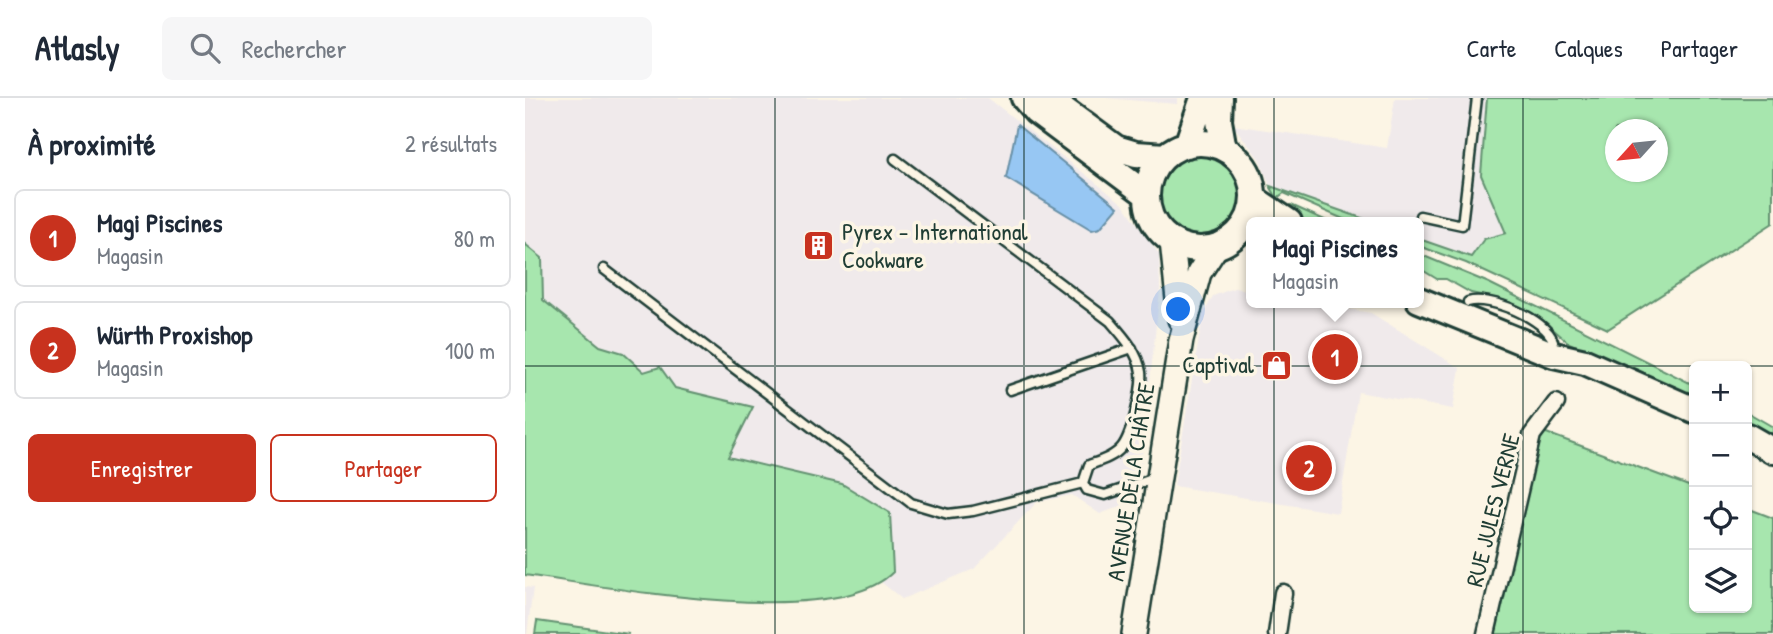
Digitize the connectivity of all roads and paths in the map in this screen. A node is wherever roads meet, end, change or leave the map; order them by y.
1 (1024, 98) edge
2 (1048, 98) edge
3 (1203, 98) edge
4 (1220, 98) edge
5 (1477, 98) edge
6 (1224, 149) junction
7 (1176, 151) junction
8 (895, 159) dead end
9 (1147, 195) junction
10 (1253, 198) junction
11 (1420, 216) dead end
12 (1248, 217) edge
13 (1282, 217) edge
14 (1246, 220) edge
15 (1234, 239) edge
16 (1173, 241) junction
17 (604, 269) dead end
18 (1424, 284) edge
19 (1424, 302) edge
20 (1181, 340) junction
21 (1132, 348) junction
22 (1585, 362) junction
23 (1010, 390) dead end
24 (1556, 403) dead end
25 (1689, 408) edge
26 (1752, 439) edge
27 (1773, 451) edge
28 (1158, 477) junction
29 (1083, 483) junction
30 (1283, 593) dead end
31 (1134, 634) edge
32 (1277, 634) edge
33 (1486, 634) edge

1 - 9 main road
2 - 7 main road
3 - 7 main road
4 - 6 main road
5 - 11 lane
6 - 7 main road
6 - 10 main road
7 - 9 main road
8 - 21 lane
9 - 16 main road
10 - 12 main road
10 - 13 main road
14 - 15 main road
15 - 16 main road
15 - 20 main road, AVENUE DE LA CHÂTRE
16 - 20 main road, AVENUE DE LA CHÂTRE
17 - 29 lane
18 - 22 main road
19 - 22 main road
20 - 28 main road, AVENUE DE LA CHÂTRE
21 - 23 lane
21 - 29 lane
22 - 25 main road
24 - 33 street, RUE JULES VERNE
26 - 27 main road
28 - 29 lane
28 - 31 main road, AVENUE DE LA CHÂTRE
30 - 32 street

